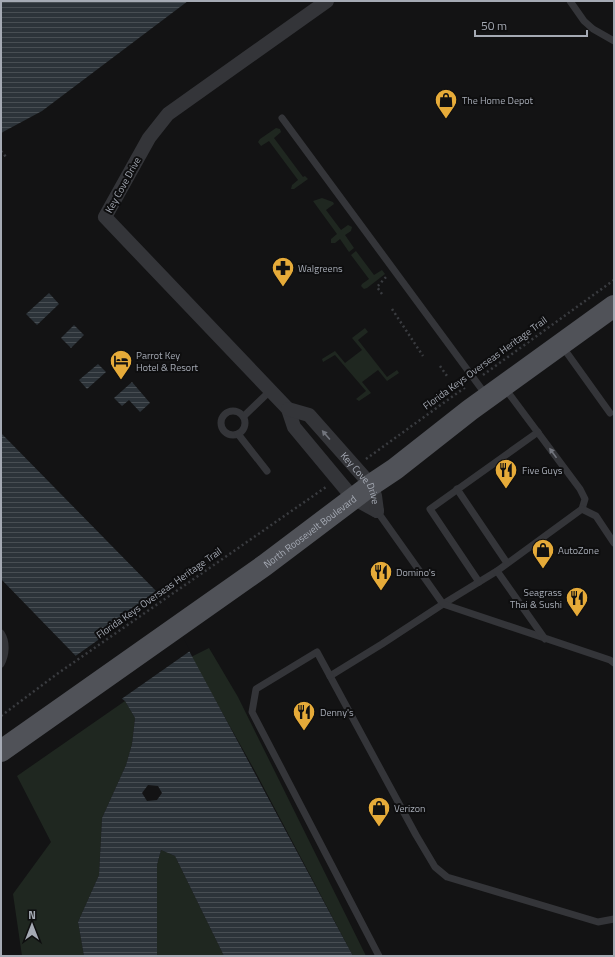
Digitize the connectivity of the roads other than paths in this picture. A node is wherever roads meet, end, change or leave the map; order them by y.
1 (327, 1) edge
2 (570, 1) edge
3 (614, 41) edge
4 (282, 118) dead end
5 (614, 306) edge
6 (560, 344) junction
7 (270, 391) junction
8 (496, 391) junction
9 (288, 409) junction
10 (610, 413) dead end
11 (244, 416) junction
12 (538, 432) junction
13 (238, 434) junction
14 (267, 471) dead end
15 (370, 485) junction
16 (457, 489) junction
17 (353, 498) junction
18 (582, 509) junction
19 (377, 511) junction
20 (614, 543) edge
21 (507, 563) junction
22 (497, 571) junction
23 (479, 582) junction
24 (442, 604) junction
25 (1, 633) edge
26 (545, 639) junction
27 (614, 663) edge
28 (1, 664) edge
29 (330, 676) junction
30 (1, 752) edge
31 (614, 919) edge
32 (379, 956) edge

1 - 7 street, Key Cove Drive
2 - 3 lane
4 - 8 lane
5 - 6 main road, North Roosevelt Boulevard
6 - 8 main road, North Roosevelt Boulevard
6 - 10 lane
7 - 9 street, Key Cove Drive
7 - 11 lane
8 - 12 lane
8 - 15 main road, North Roosevelt Boulevard
15 -> 9 street, Key Cove Drive
9 - 17 street, Key Cove Drive
11 - 13 lane
11 - 13 lane
12 - 16 lane
18 -> 12 lane
13 - 14 lane
15 - 17 main road, North Roosevelt Boulevard
15 - 19 street, Key Cove Drive
16 - 21 lane
16 - 23 lane
17 - 19 street, Key Cove Drive
17 - 30 main road, North Roosevelt Boulevard
18 - 20 lane
18 - 21 lane
19 - 24 lane
21 - 22 lane
22 - 23 lane
22 - 26 lane
23 - 24 lane
24 - 26 lane
24 - 29 lane
25 - 28 lane
26 - 27 lane
29 - 31 lane
29 - 32 lane

